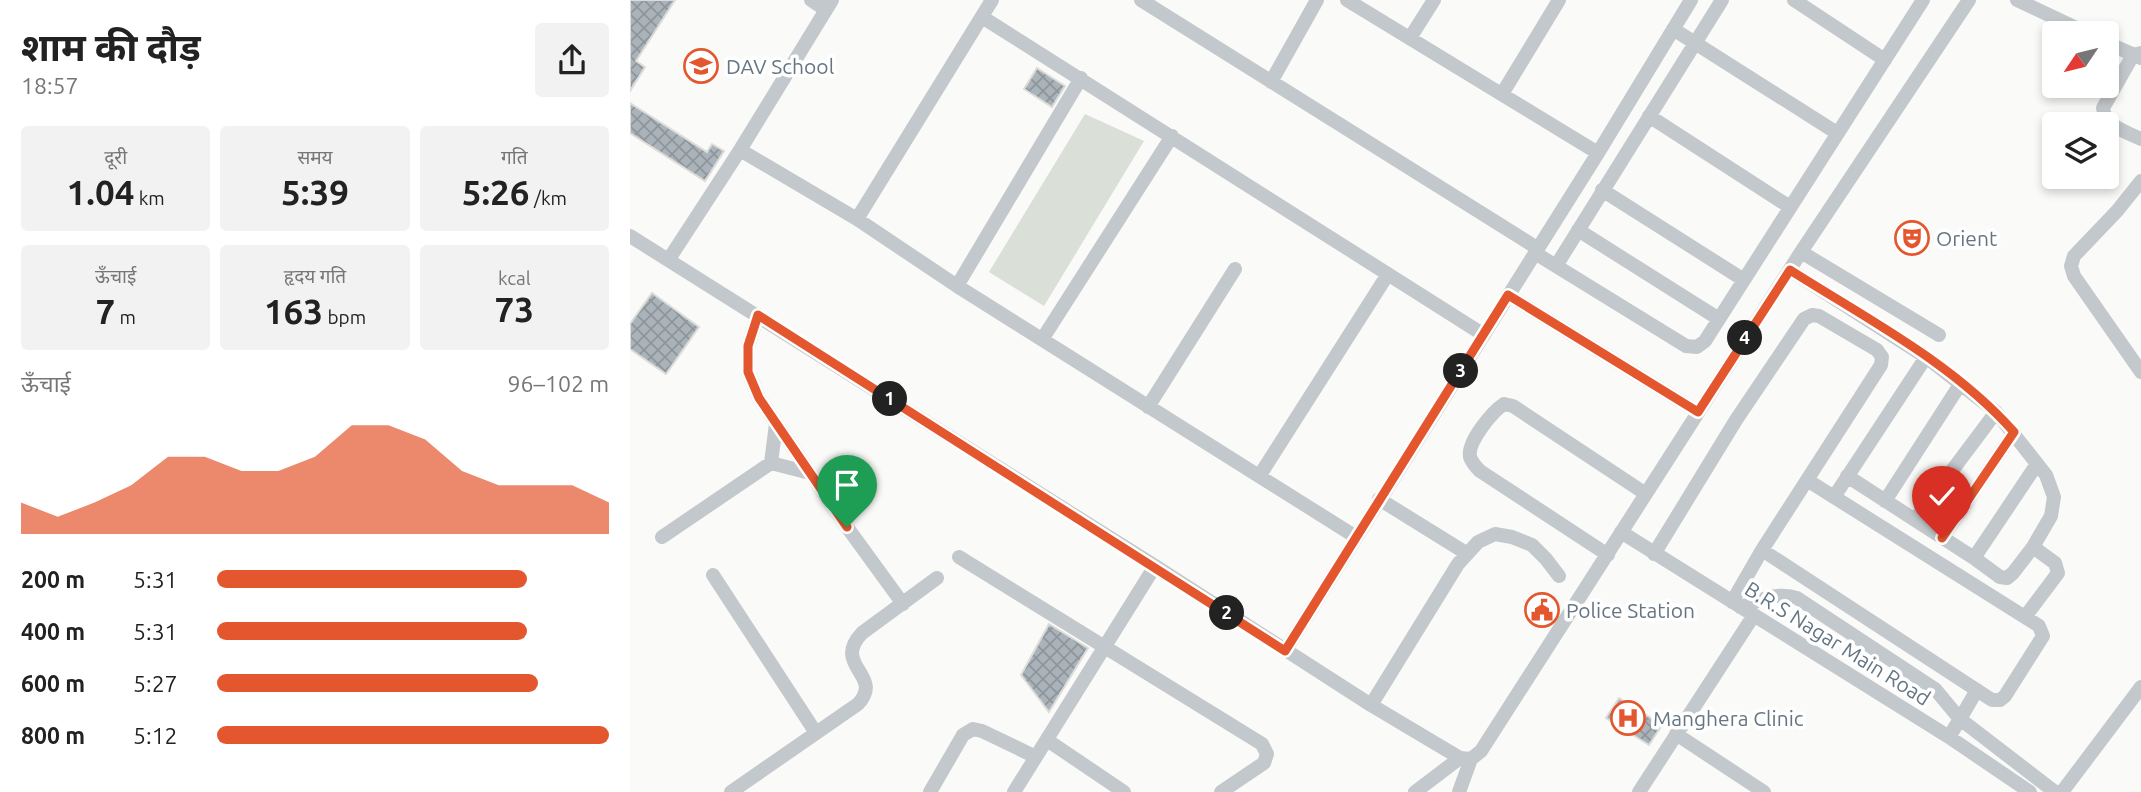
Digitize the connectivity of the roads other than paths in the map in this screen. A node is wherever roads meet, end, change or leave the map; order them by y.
1 (811, 0) edge
2 (992, 0) edge
3 (1141, 0) edge
4 (1317, 0) edge
5 (1347, 0) edge
6 (1434, 0) edge
7 (1559, 0) edge
8 (1691, 0) edge
9 (1722, 0) edge
10 (1794, 0) edge
11 (1923, 0) edge
12 (1969, 0) edge
13 (2017, 0) edge
14 (829, 5) edge
15 (982, 16) junction
16 (2062, 21) edge
17 (1673, 29) junction
18 (1410, 38) junction
19 (1695, 44) junction
20 (2119, 48) edge
21 (2138, 55) edge
22 (1885, 60) junction
23 (1081, 78) junction
24 (1271, 82) junction
25 (1502, 94) junction
26 (1649, 116) junction
27 (1838, 133) junction
28 (1172, 136) junction
29 (2141, 139) edge
30 (740, 150) junction
31 (1598, 153) junction
32 (2141, 181) edge
33 (1602, 190) junction
34 (1790, 207) junction
35 (857, 219) junction
36 (1578, 230) junction
37 (630, 236) edge
38 (1536, 251) junction
39 (1801, 252) junction
40 (669, 259) junction
41 (1556, 266) junction
42 (1235, 269) dead end
43 (1790, 270) junction
44 (1388, 274) junction
45 (1744, 280) junction
46 (957, 286) junction
47 (1508, 295) junction
48 (758, 315) junction
49 (1719, 319) junction
50 (1484, 335) junction
51 (1939, 335) dead end
52 (1043, 338) junction
53 (1926, 356) junction
54 (2141, 372) edge
55 (1961, 383) junction
56 (1149, 407) junction
57 (1698, 412) junction
58 (1996, 412) junction
59 (776, 424) junction
60 (2014, 432) junction
61 (771, 463) junction
62 (2037, 464) junction
63 (810, 473) junction
64 (1260, 475) junction
65 (1847, 476) junction
66 (1807, 480) junction
67 (1646, 494) junction
68 (1834, 497) junction
69 (1379, 499) junction
70 (1885, 501) junction
71 (1915, 520) junction
72 (1621, 532) junction
73 (662, 537) dead end
74 (1356, 537) junction
75 (1942, 538) junction
76 (2033, 547) junction
77 (1762, 550) junction
78 (1466, 553) junction
79 (1654, 554) junction
80 (1608, 555) junction
81 (959, 557) dead end
82 (1974, 558) junction
83 (1155, 566) junction
84 (713, 575) dead end
85 (1559, 576) dead end
86 (937, 578) dead end
87 (903, 604) junction
88 (1736, 604) junction
89 (1754, 615) junction
90 (2025, 617) junction
91 (1105, 645) junction
92 (1285, 651) junction
93 (2141, 687) edge
94 (1978, 690) junction
95 (1371, 705) junction
96 (1960, 719) junction
97 (816, 733) junction
98 (1676, 734) junction
99 (1949, 737) junction
100 (1047, 740) junction
101 (1036, 757) junction
102 (1466, 759) junction
103 (731, 792) edge
104 (930, 792) edge
105 (1014, 792) edge
106 (1124, 792) edge
107 (1222, 792) edge
108 (1415, 792) edge
109 (1460, 792) edge
110 (1639, 792) edge
111 (1764, 792) edge
112 (2029, 792) edge
113 (2055, 792) edge
114 (2062, 792) edge

1 - 14 street
2 - 15 street
3 - 24 street
4 - 24 street
5 - 18 street
6 - 18 street
7 - 25 street
8 - 17 street
9 - 19 street
10 - 22 street
11 - 22 street
12 - 39 street
13 - 16 street
14 - 30 street
15 - 23 street
15 - 35 street
17 - 19 street
17 - 31 street
18 - 25 street
19 - 26 street
19 - 27 street
20 - 21 street
21 - 29 street
22 - 27 street
23 - 28 street
23 - 46 street
24 - 38 street
25 - 31 street
26 - 33 street
26 - 34 street
27 - 34 street
28 - 44 street
28 - 52 street
30 - 35 street
30 - 40 street
31 - 38 street
32 - 54 street
33 - 36 street
33 - 45 street
34 - 45 street
35 - 46 street
36 - 41 street
36 - 49 street
37 - 40 street
38 - 41 street
38 - 47 street
39 - 43 street
39 - 51 street
40 - 48 street
41 - 49 street
42 - 56 street
43 - 53 street
43 - 57 street
44 - 50 street
44 - 64 street
45 - 49 street
46 - 52 street
47 - 50 street
47 - 57 street
48 - 59 street
48 - 83 street
50 - 69 street
52 - 56 street
53 - 55 street
53 - 65 street
55 - 58 street
55 - 70 street
56 - 64 street
57 - 67 street
58 - 60 street
58 - 71 street
59 - 61 street
59 - 63 street
60 - 62 street
60 - 75 street
61 - 63 street
61 - 73 street
62 - 76 street
62 - 82 street
63 - 87 street
64 - 74 street
65 - 68 street
65 - 70 street
66 - 68 street
66 - 77 street
66 - 79 street
67 - 72 street
67 - 80 street
68 - 90 street
69 - 74 street
69 - 78 street
70 - 71 street
71 - 75 street
72 - 79 street, B.R.S Nagar Main Road
72 - 80 street
74 - 92 street
75 - 82 street
76 - 82 street
76 - 90 street
77 - 88 street
77 - 94 street
78 - 85 street
78 - 95 street
79 - 88 street, B.R.S Nagar Main Road
80 - 102 street
81 - 91 street
83 - 91 street
83 - 92 street
84 - 97 street
86 - 87 street
87 - 97 street
88 - 89 street, B.R.S Nagar Main Road
88 - 96 street
89 - 98 street
89 - 99 street, B.R.S Nagar Main Road
90 - 94 street
91 - 100 street
91 - 107 street
92 - 95 street
93 - 114 street
94 - 96 street
95 - 102 street
96 - 99 street
96 - 113 street
97 - 103 street
98 - 110 street
98 - 111 street
99 - 112 street, B.R.S Nagar Main Road
100 - 101 street
100 - 106 street
101 - 104 street
101 - 105 street
102 - 108 street
102 - 109 street

